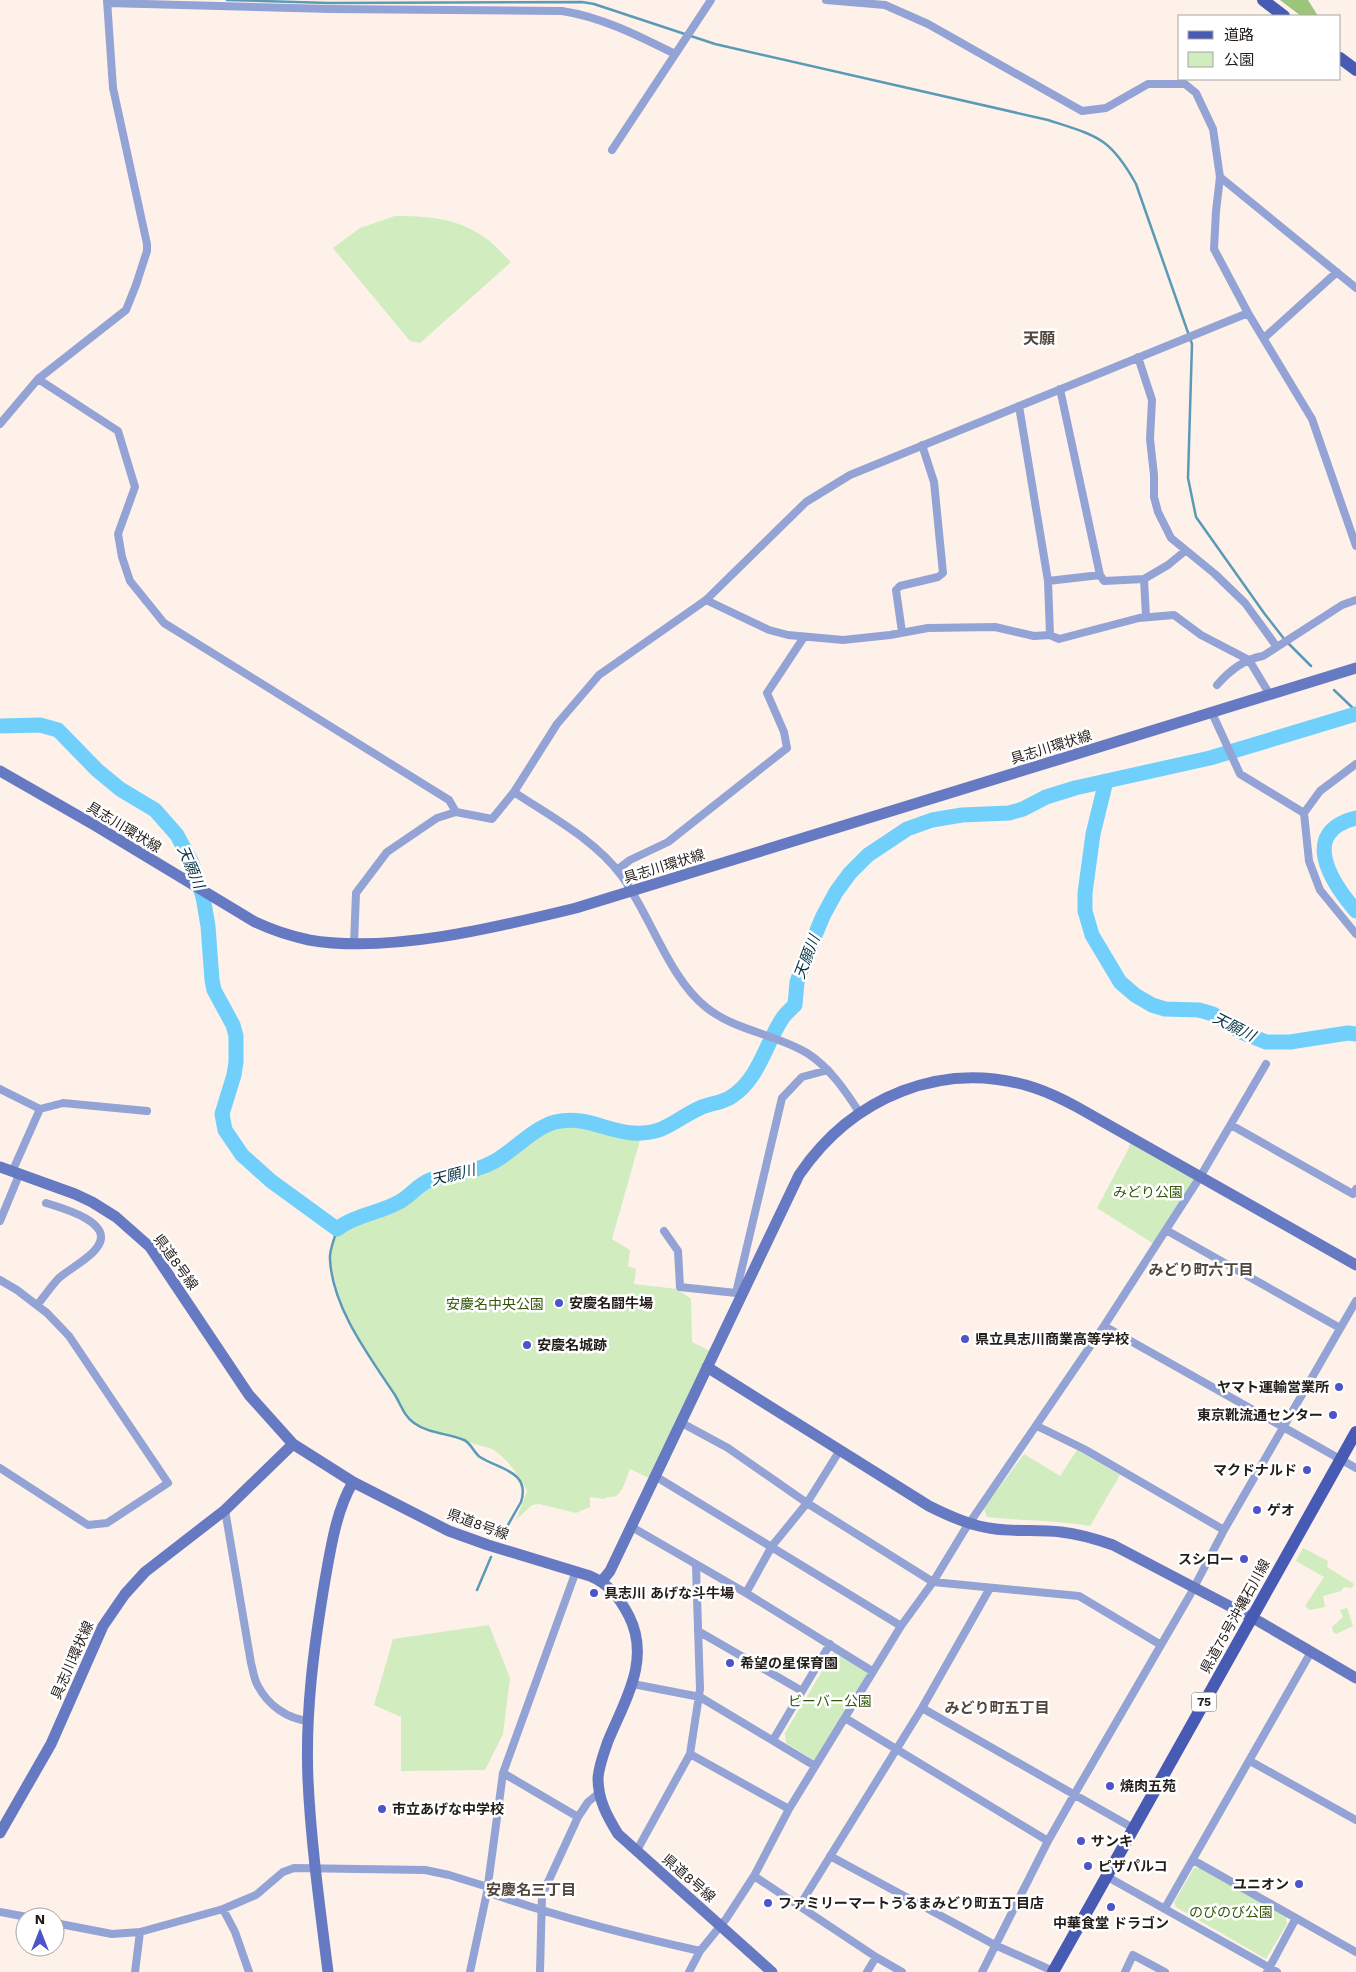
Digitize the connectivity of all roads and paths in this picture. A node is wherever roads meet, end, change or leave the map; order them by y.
1 (393, 0) edge
2 (712, 0) edge
3 (826, 0) edge
4 (1263, 0) edge
5 (107, 1) edge
6 (392, 10) junction
7 (1283, 15) edge
8 (675, 54) junction
9 (1341, 59) edge
10 (1356, 70) edge
11 (612, 150) dead end
12 (1220, 177) junction
13 (1337, 272) junction
14 (1356, 288) edge
15 (1248, 313) junction
16 (1264, 338) junction
17 (1138, 357) junction
18 (38, 379) junction
19 (1060, 389) junction
20 (1019, 406) junction
21 (0, 424) edge
22 (922, 445) junction
23 (1356, 546) edge
24 (1185, 550) junction
25 (1100, 574) junction
26 (1144, 579) junction
27 (1048, 580) junction
28 (706, 600) junction
29 (1356, 600) edge
30 (1146, 618) junction
31 (902, 632) junction
32 (1050, 635) junction
33 (804, 636) junction
34 (1277, 647) junction
35 (1249, 660) junction
36 (1356, 668) edge
37 (1217, 685) dead end
38 (1270, 695) junction
39 (1212, 713) junction
40 (1356, 764) edge
41 (0, 771) edge
42 (514, 792) junction
43 (456, 812) junction
44 (1304, 813) junction
45 (617, 870) junction
46 (632, 892) junction
47 (1356, 934) edge
48 (354, 944) junction
49 (1266, 1064) dead end
50 (828, 1070) junction
51 (0, 1088) edge
52 (40, 1109) junction
53 (147, 1111) dead end
54 (860, 1112) junction
55 (1231, 1125) junction
56 (0, 1166) edge
57 (16, 1173) junction
58 (1200, 1177) junction
59 (1356, 1189) edge
60 (46, 1202) dead end
61 (0, 1221) edge
62 (1166, 1230) junction
63 (664, 1231) dead end
64 (1356, 1265) edge
65 (0, 1280) edge
66 (739, 1294) junction
67 (1356, 1301) edge
68 (37, 1306) junction
69 (1104, 1326) junction
70 (1340, 1328) junction
71 (707, 1367) junction
72 (680, 1422) junction
73 (1037, 1426) junction
74 (1284, 1429) junction
75 (1356, 1432) edge
76 (294, 1444) junction
77 (840, 1450) junction
78 (1340, 1460) junction
79 (0, 1468) edge
80 (1356, 1468) edge
81 (655, 1476) junction
82 (353, 1482) junction
83 (807, 1503) junction
84 (225, 1510) junction
85 (969, 1523) junction
86 (630, 1526) junction
87 (1224, 1530) junction
88 (772, 1546) junction
89 (696, 1566) junction
90 (576, 1571) junction
91 (602, 1581) junction
92 (933, 1582) junction
93 (1193, 1587) junction
94 (990, 1588) junction
95 (746, 1593) junction
96 (1251, 1617) junction
97 (901, 1626) junction
98 (698, 1631) junction
99 (830, 1644) junction
100 (1161, 1645) junction
101 (1311, 1652) junction
102 (872, 1671) junction
103 (1356, 1678) edge
104 (633, 1684) junction
105 (802, 1690) junction
106 (700, 1697) junction
107 (922, 1708) junction
108 (845, 1718) junction
109 (309, 1721) junction
110 (773, 1740) junction
111 (896, 1748) junction
112 (690, 1754) junction
113 (1250, 1761) junction
114 (815, 1766) junction
115 (503, 1773) junction
116 (599, 1793) junction
117 (1074, 1795) junction
118 (789, 1808) junction
119 (578, 1817) junction
120 (1356, 1820) edge
121 (1132, 1828) junction
122 (0, 1833) edge
123 (1048, 1841) junction
124 (636, 1852) junction
125 (830, 1856) junction
126 (1193, 1860) junction
127 (315, 1868) junction
128 (754, 1876) junction
129 (1106, 1876) junction
130 (488, 1890) junction
131 (800, 1905) junction
132 (1166, 1908) junction
133 (223, 1909) junction
134 (0, 1912) edge
135 (541, 1912) junction
136 (15, 1915) edge
137 (1296, 1918) junction
138 (65, 1925) edge
139 (720, 1925) junction
140 (140, 1932) junction
141 (995, 1945) junction
142 (700, 1951) junction
143 (1356, 1952) edge
144 (876, 1957) junction
145 (1268, 1970) edge
146 (768, 1971) edge
147 (1053, 1971) edge
148 (135, 1972) edge
149 (249, 1972) edge
150 (328, 1972) edge
151 (470, 1972) edge
152 (540, 1972) edge
153 (689, 1972) edge
154 (867, 1972) edge
155 (902, 1972) edge
156 (982, 1972) edge
157 (1125, 1972) edge
158 (1165, 1972) edge
159 (1277, 1972) edge

1 - 6 street
2 - 8 street
3 - 12 street
4 - 7 main road
5 - 6 street
5 - 18 street
6 - 8 street
8 - 11 street
9 - 10 main road
12 - 13 street
12 - 15 street
13 - 14 street
13 - 16 street
15 - 16 street
15 - 17 street
16 - 23 street
17 - 19 street
17 - 24 street
18 - 21 street
18 - 43 street
19 - 20 street
19 - 25 street
20 - 22 street
20 - 27 street
22 - 28 street
22 - 31 street
24 - 26 street
24 - 34 street
25 - 26 street
25 - 27 street
26 - 30 street
27 - 32 street
28 - 33 street
28 - 42 street
29 - 34 street
30 - 32 street
30 - 35 street
31 - 32 street
31 - 33 street
33 - 45 street
34 - 35 street
35 - 37 street
35 - 38 street
36 - 38 main road, 具志川環状線
38 - 39 main road, 具志川環状線
39 - 44 street
39 - 46 main road, 具志川環状線
40 - 44 street
41 - 48 main road, 具志川環状線
42 - 43 street
42 - 45 street
43 - 48 street
44 - 47 street
45 - 46 street
46 - 48 main road, 具志川環状線
46 - 50 street
49 - 55 street
50 - 54 street
50 - 66 street
51 - 52 street
52 - 53 street
52 - 57 street
54 - 58 main road
54 - 66 main road
55 - 58 street
55 - 59 street
56 - 57 main road, 県道8号線
57 - 61 street
57 - 76 main road, 県道8号線
58 - 62 street
58 - 64 main road
60 - 68 street
62 - 69 street
62 - 70 street
63 - 66 street
65 - 68 street
66 - 71 main road
67 - 70 street
68 - 79 street
69 - 73 street
69 - 74 street
70 - 74 street
71 - 72 main road
71 - 77 main road
72 - 81 main road
72 - 83 street
73 - 85 street
73 - 87 street
74 - 78 street
74 - 87 street
75 - 78 main road, 県道75号沖縄石川線 / 75
76 - 82 main road, 県道8号線
76 - 84 main road, 具志川環状線
77 - 83 street
77 - 85 main road
78 - 80 street
78 - 96 main road, 県道75号沖縄石川線 / 75
81 - 86 main road
81 - 88 street
82 - 90 main road, 県道8号線
82 - 109 main road
83 - 88 street
83 - 92 street
84 - 109 street
84 - 122 main road, 具志川環状線
85 - 92 street
85 - 93 main road
86 - 89 street
86 - 91 main road
87 - 93 street
88 - 95 street
88 - 97 street
89 - 95 street
89 - 98 street
90 - 91 main road, 県道8号線
90 - 115 street
91 - 104 main road, 県道8号線
92 - 94 street
92 - 97 street
93 - 96 main road
93 - 100 street
94 - 100 street
94 - 107 street
95 - 99 street
96 - 101 main road
96 - 121 main road, 県道75号沖縄石川線 / 75
97 - 102 street
98 - 105 street
98 - 106 street
99 - 102 street
99 - 105 street
100 - 117 street
101 - 103 main road
101 - 113 street
102 - 108 street
104 - 106 street
104 - 116 main road, 県道8号線
105 - 110 street
106 - 110 street
106 - 112 street
107 - 111 street
107 - 117 street
108 - 111 street
108 - 114 street
109 - 127 main road
110 - 114 street
111 - 123 street
111 - 125 street
112 - 118 street
112 - 124 street
113 - 120 street
113 - 126 street
114 - 118 street
115 - 119 street
115 - 130 street
116 - 119 street
116 - 124 main road, 県道8号線
117 - 121 street
117 - 123 street
118 - 128 street
119 - 135 street
121 - 129 main road, 県道75号沖縄石川線 / 75
123 - 141 street
124 - 139 main road, 県道8号線
125 - 131 street
125 - 141 street
126 - 132 street
126 - 137 street
127 - 130 street
127 - 133 street
127 - 150 main road
128 - 131 street
128 - 139 street
129 - 132 street
129 - 147 main road, 県道75号沖縄石川線 / 75
130 - 135 street
130 - 151 street
131 - 144 street
132 - 145 street
133 - 140 street
133 - 149 street
134 - 136 street
135 - 142 street
135 - 152 street
137 - 143 street
137 - 145 street
138 - 140 street
139 - 142 street
139 - 146 main road, 県道8号線
140 - 148 street
141 - 147 street
141 - 156 street
142 - 153 street
144 - 154 street
144 - 155 street
145 - 159 street
157 - 158 street

